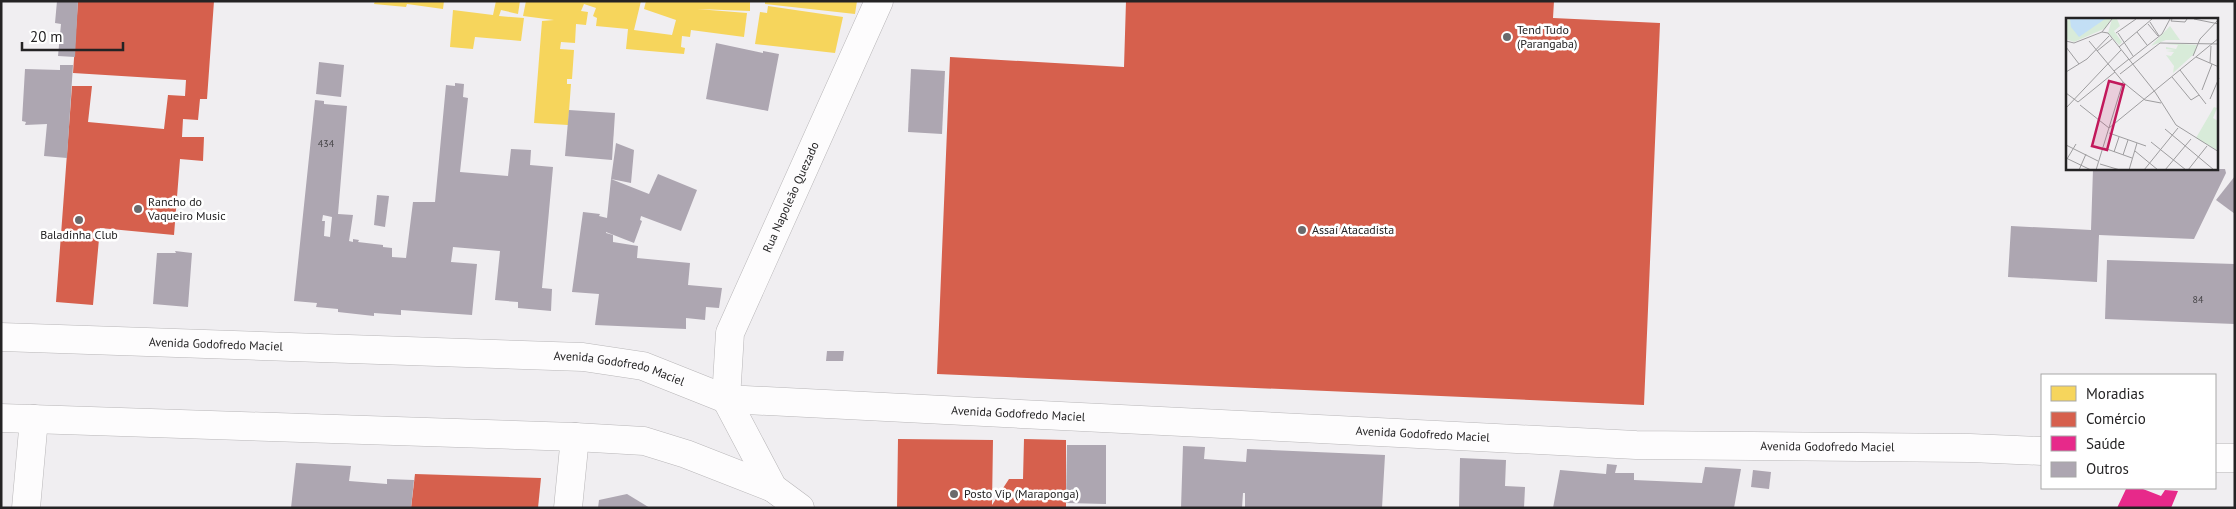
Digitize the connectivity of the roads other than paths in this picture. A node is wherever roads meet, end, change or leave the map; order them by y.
1 (879, 1) edge
2 (1, 337) edge
3 (726, 399) junction
4 (1, 418) edge
5 (34, 419) junction
6 (575, 437) junction
7 (2041, 451) edge
8 (2216, 458) edge
9 (2235, 458) edge
10 (773, 488) junction
11 (26, 508) edge
12 (568, 508) edge
13 (800, 508) edge

1 - 3 main road, Rua Napoleão Quezado
2 - 3 main road, Avenida Godofredo Maciel
3 - 7 main road, Avenida Godofredo Maciel
3 - 10 main road
4 - 5 main road
5 - 6 main road
5 - 11 main road
6 - 10 main road
6 - 12 main road
8 - 9 main road
10 - 13 main road

